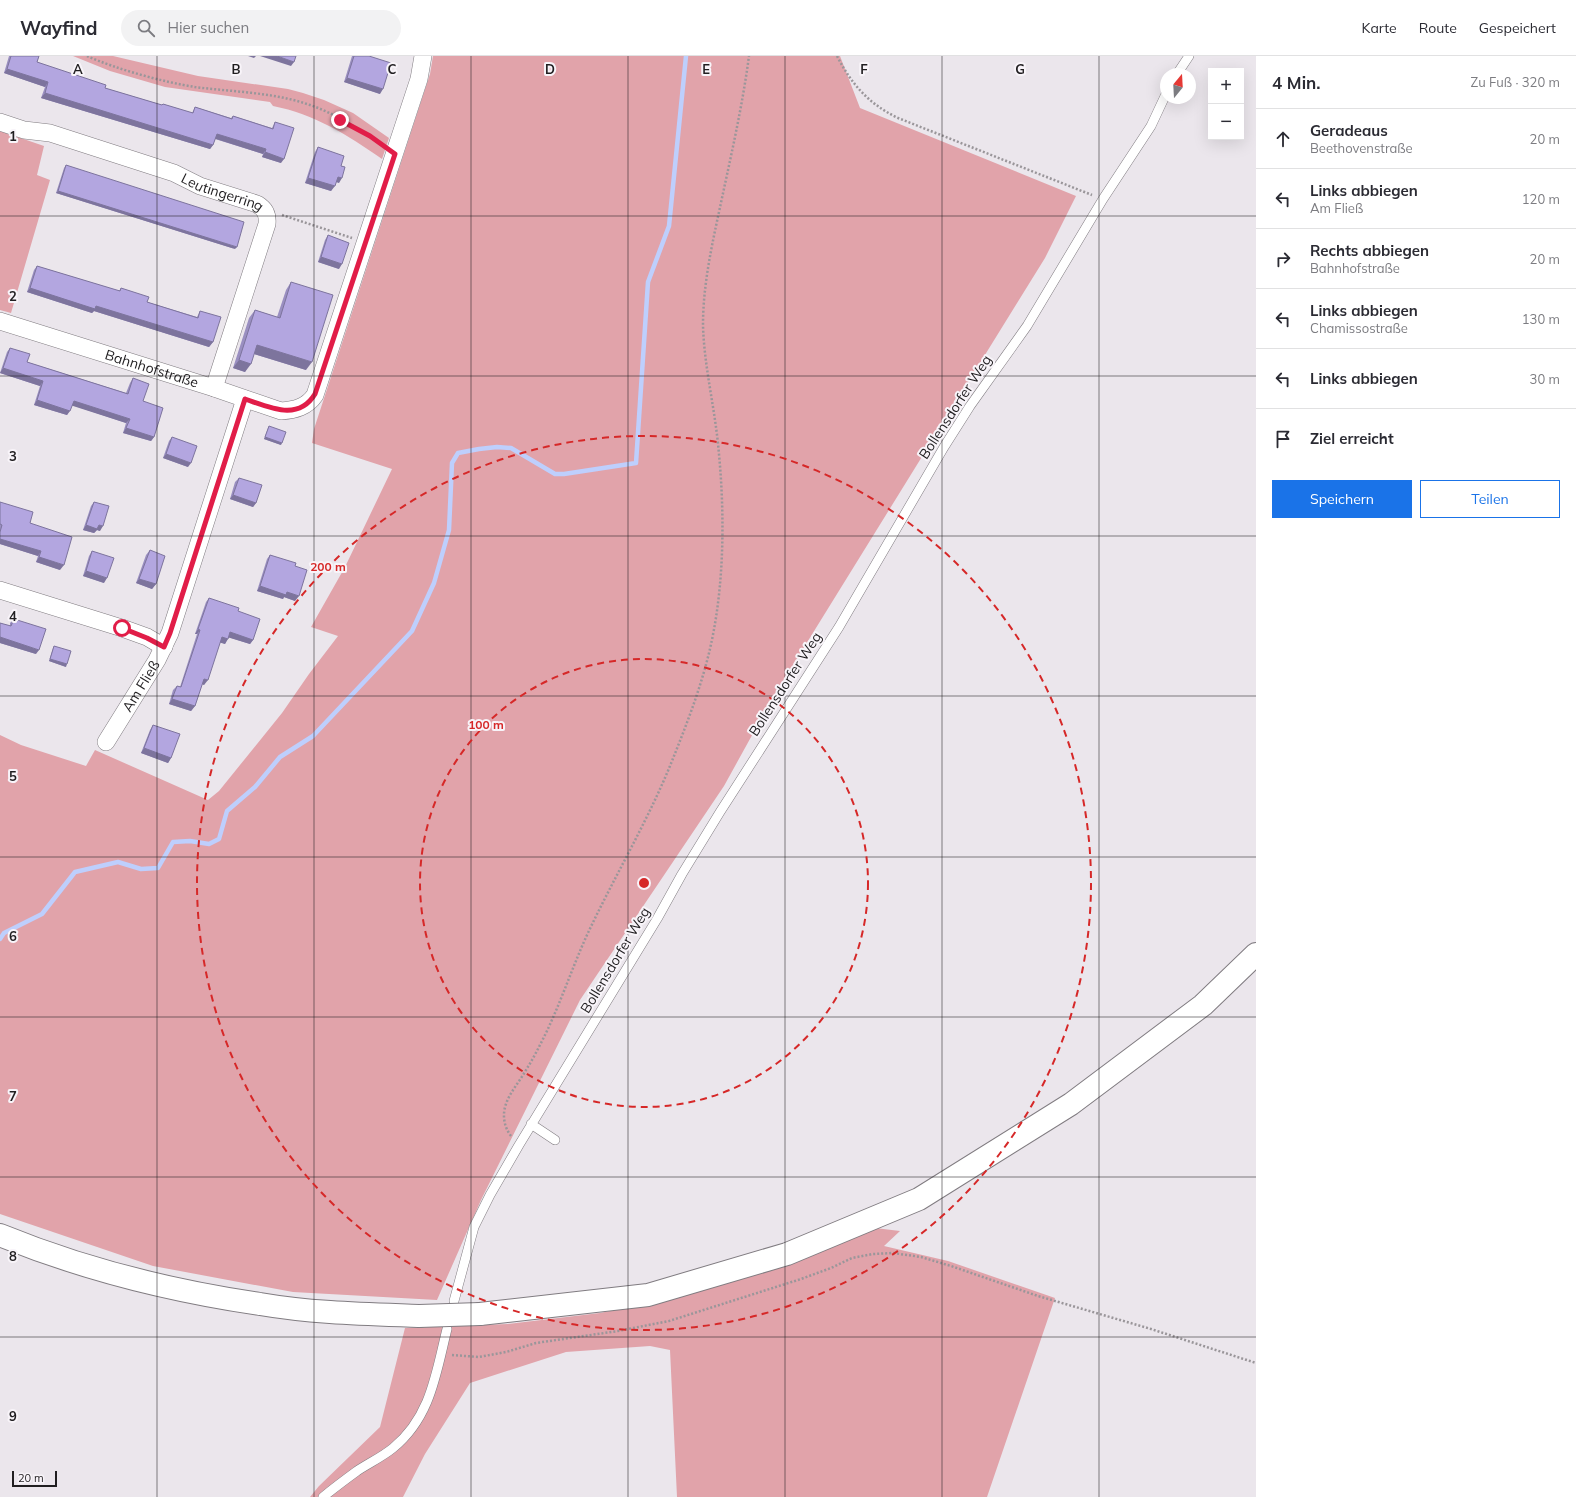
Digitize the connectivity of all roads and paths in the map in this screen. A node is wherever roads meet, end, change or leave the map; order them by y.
1 (87, 56) edge
2 (423, 56) edge
3 (749, 56) edge
4 (837, 56) edge
5 (1189, 56) edge
6 (1181, 68) edge
7 (1161, 104) edge
8 (0, 122) edge
9 (395, 154) junction
10 (1103, 199) junction
11 (266, 212) junction
12 (365, 243) junction
13 (0, 321) edge
14 (214, 388) junction
15 (245, 399) junction
16 (0, 590) edge
17 (164, 647) junction
18 (106, 742) dead end
19 (1256, 954) edge
20 (531, 1124) junction
21 (555, 1140) dead end
22 (519, 1145) junction
23 (0, 1235) edge
24 (454, 1301) dead end
25 (447, 1329) dead end
26 (441, 1353) junction
27 (1256, 1363) edge
28 (324, 1497) edge

1 - 9 path
2 - 9 street
3 - 22 path
4 - 10 path
5 - 6 lane
7 - 10 lane, Bollensdorfer Weg
8 - 11 street, Leutingerring
9 - 12 street
10 - 20 lane, Bollensdorfer Weg
11 - 12 path
11 - 14 street, Leutingerring
12 - 15 street, Bahnhofstraße
13 - 14 street, Bahnhofstraße
14 - 15 street, Bahnhofstraße
15 - 17 street, Am Fließ
16 - 17 street
17 - 18 street, Am Fließ
19 - 23 main road, bridge
20 - 21 lane
20 - 22 lane, Bollensdorfer Weg
22 - 24 lane, Bollensdorfer Weg
25 - 26 lane
26 - 27 path
26 - 28 lane

